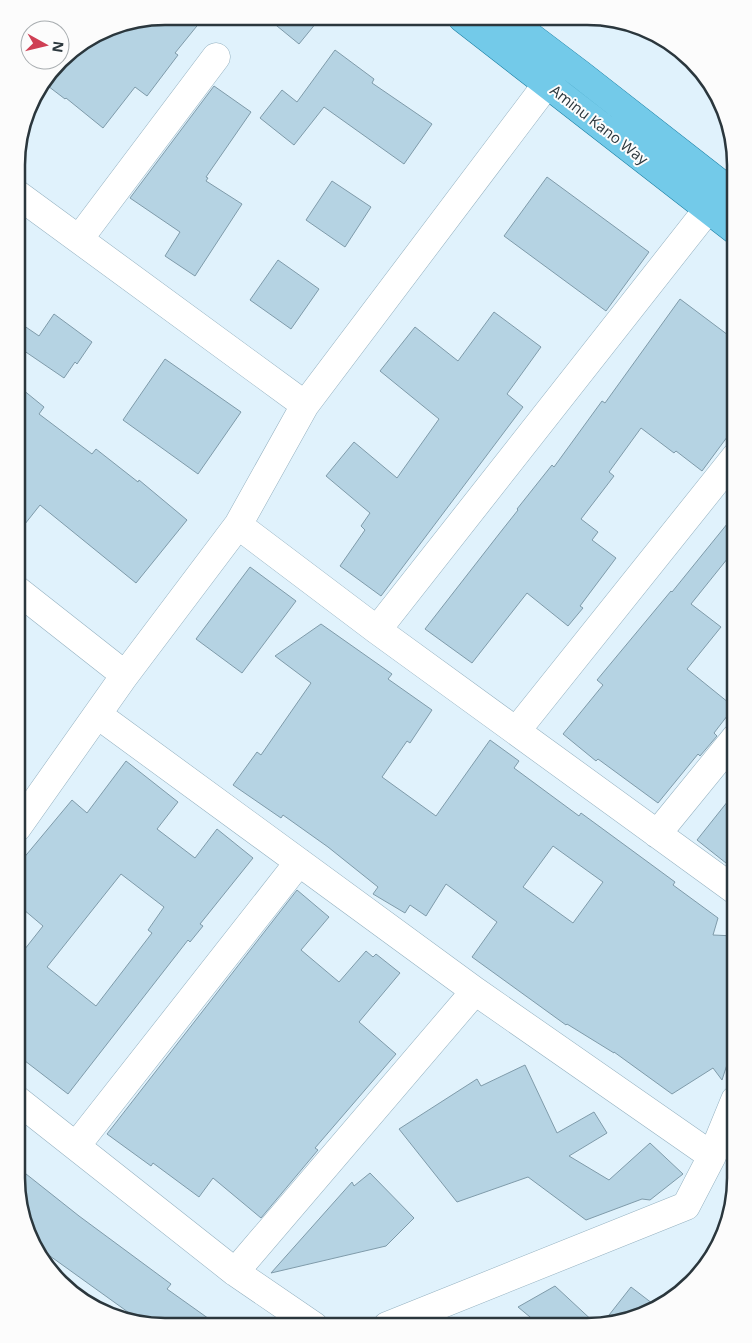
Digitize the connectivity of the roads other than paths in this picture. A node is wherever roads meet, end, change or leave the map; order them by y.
1 (471, 25) edge
2 (515, 25) edge
3 (216, 57) dead end
4 (547, 84) junction
5 (727, 189) edge
6 (25, 200) edge
7 (708, 209) junction
8 (727, 224) edge
9 (79, 239) junction
10 (305, 405) junction
11 (727, 467) edge
12 (238, 525) junction
13 (25, 596) edge
14 (377, 630) junction
15 (125, 675) junction
16 (98, 715) junction
17 (517, 730) junction
18 (727, 748) edge
19 (25, 817) edge
20 (657, 834) junction
21 (299, 862) junction
22 (727, 885) edge
23 (475, 992) junction
24 (25, 1106) edge
25 (727, 1119) edge
26 (76, 1146) junction
27 (712, 1156) junction
28 (235, 1272) junction
29 (302, 1318) edge
30 (407, 1318) edge

1 - 4 main road, Aminu Kano Way
2 - 5 main road, Aminu Kano Way
3 - 9 street
4 - 7 main road, Aminu Kano Way
4 - 10 street
6 - 9 street
7 - 8 main road, Aminu Kano Way
7 - 14 street
9 - 10 street
10 - 12 street
11 - 17 street
12 - 14 street
12 - 15 street
13 - 15 street
14 - 17 street
15 - 16 street
16 - 19 street
16 - 21 street
17 - 20 street
18 - 20 street
20 - 22 street
21 - 23 street
21 - 26 street
23 - 27 street
23 - 28 street
24 - 26 street
25 - 27 street
26 - 28 street
27 - 30 street
28 - 29 street

